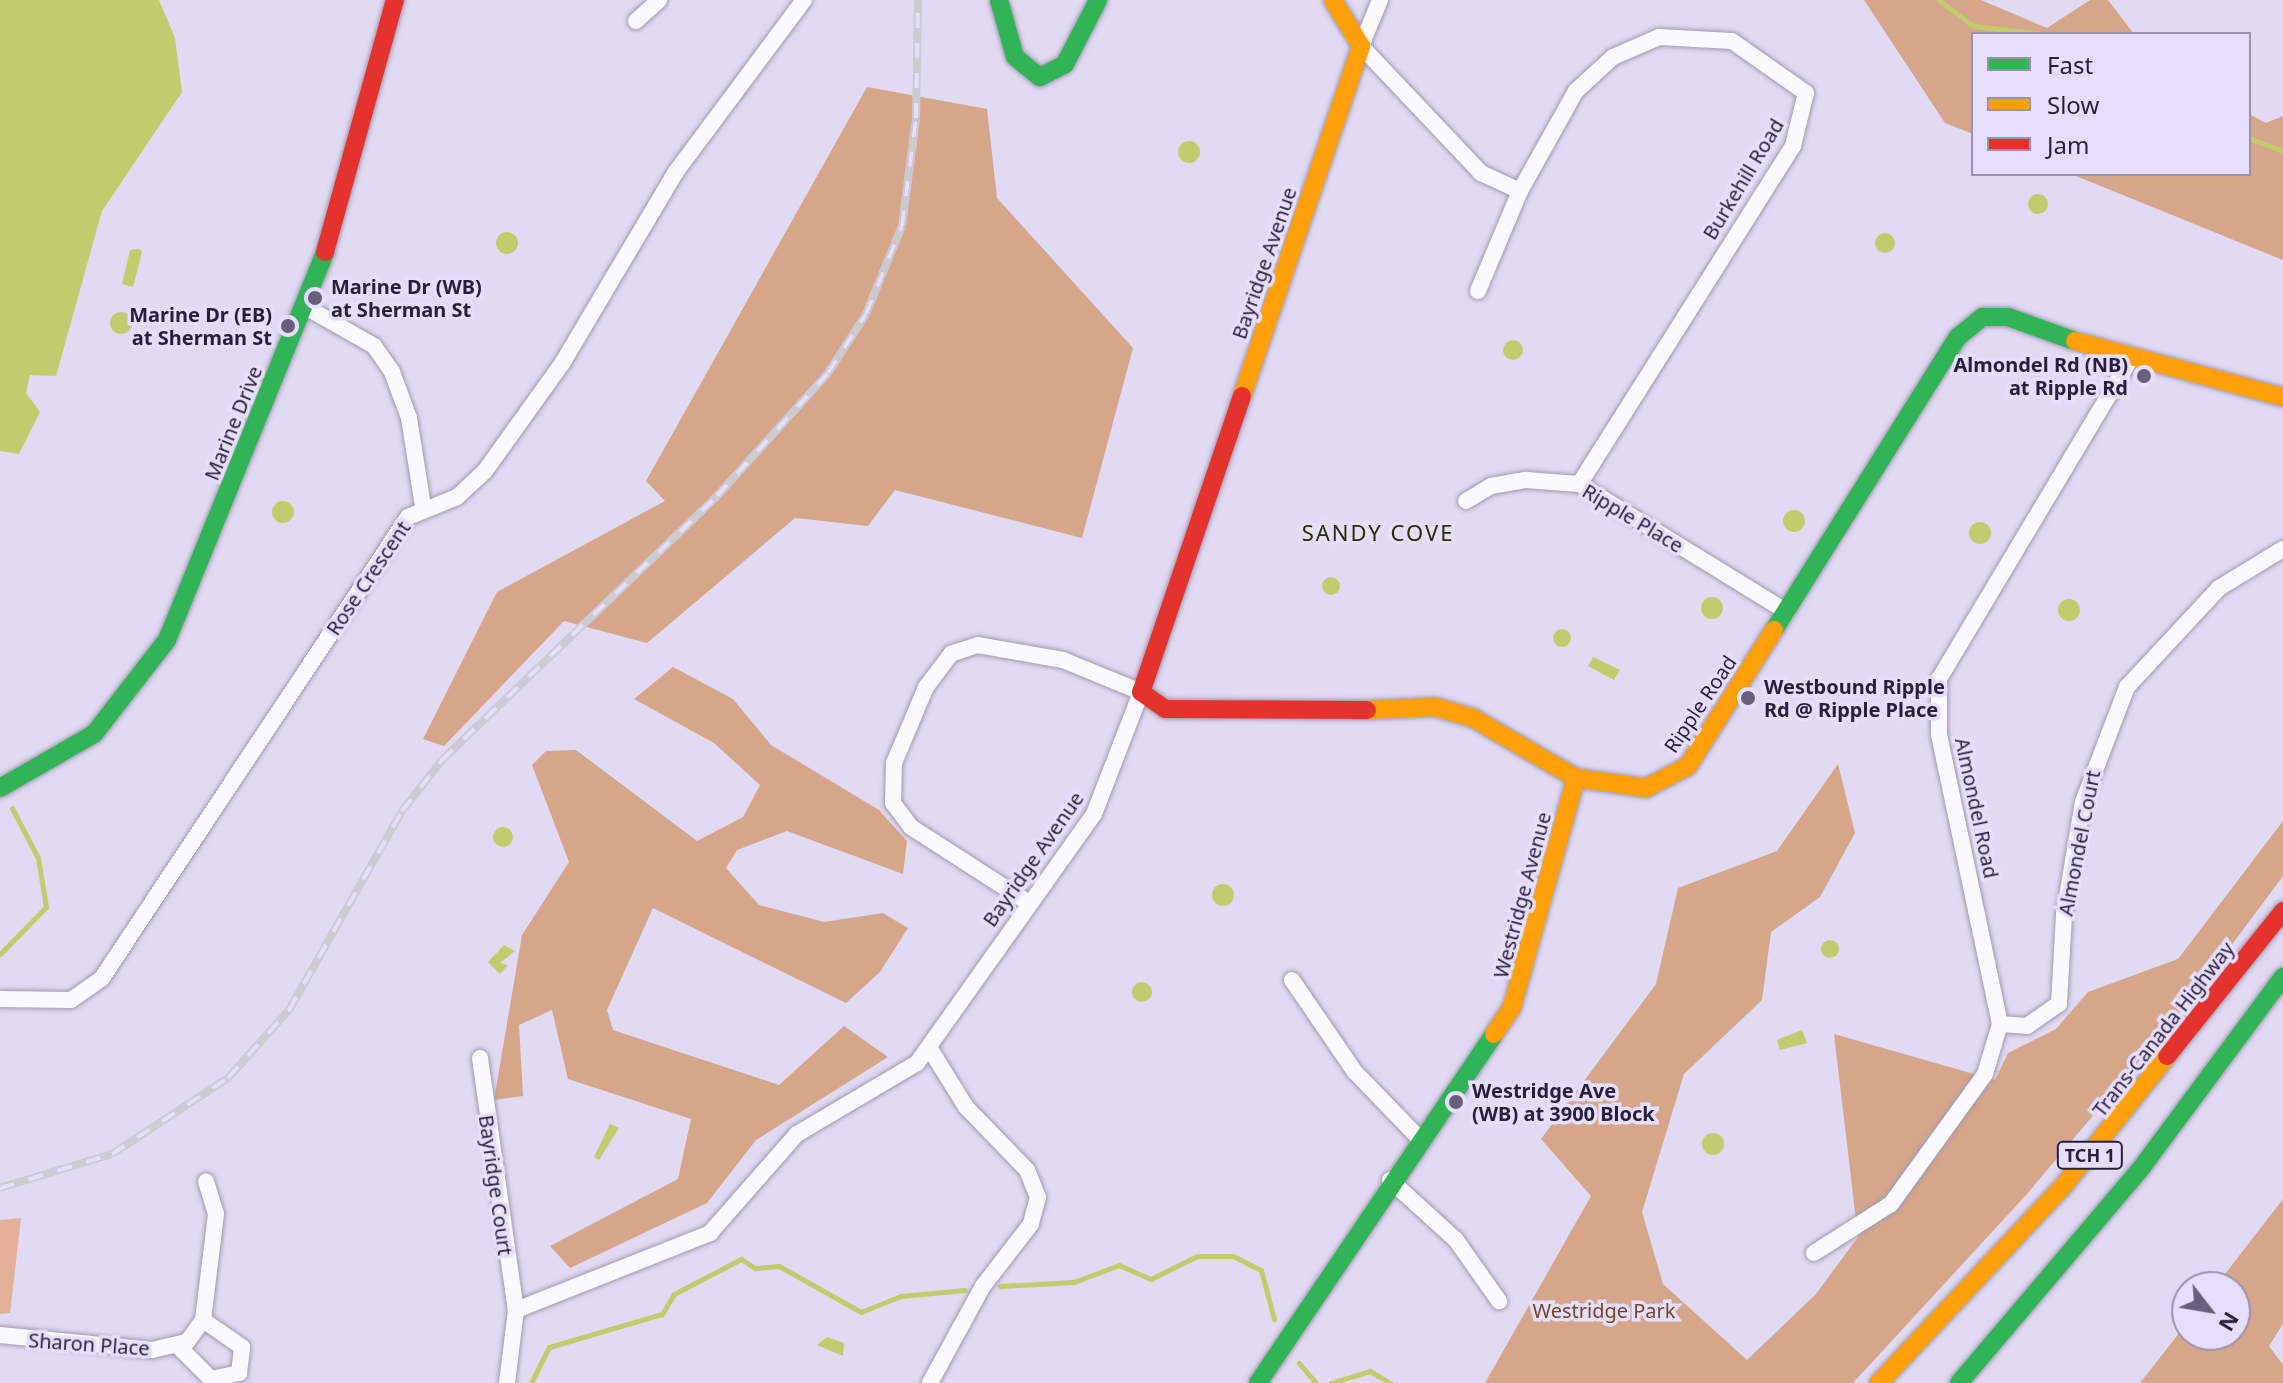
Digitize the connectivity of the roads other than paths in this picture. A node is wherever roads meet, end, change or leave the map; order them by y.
1 (395, 0) edge
2 (659, 0) edge
3 (804, 0) edge
4 (999, 0) edge
5 (1098, 0) edge
6 (1333, 0) edge
7 (1380, 0) edge
8 (636, 21) dead end
9 (1361, 46) junction
10 (1520, 191) junction
11 (1478, 291) dead end
12 (304, 306) junction
13 (2129, 361) junction
14 (2283, 397) edge
15 (1579, 484) junction
16 (1466, 501) dead end
17 (423, 506) junction
18 (2283, 549) edge
19 (1787, 612) junction
20 (1141, 692) junction
21 (1576, 778) junction
22 (0, 788) edge
23 (1029, 903) junction
24 (2283, 911) edge
25 (2283, 977) edge
26 (1292, 980) dead end
27 (0, 999) edge
28 (2000, 1024) junction
29 (930, 1049) junction
30 (480, 1058) dead end
31 (1419, 1138) junction
32 (1390, 1180) junction
33 (206, 1182) dead end
34 (1814, 1253) dead end
35 (1499, 1301) dead end
36 (516, 1310) junction
37 (203, 1320) junction
38 (0, 1335) edge
39 (179, 1347) junction
40 (507, 1383) edge
41 (930, 1383) edge
42 (1258, 1383) edge
43 (1879, 1383) edge
44 (1959, 1383) edge

1 - 12 main road, Marine Drive
2 - 8 street
3 - 17 street, Rose Crescent
4 - 5 main road
6 - 9 main road
7 - 9 street
9 - 10 street
9 - 20 main road, Bayridge Avenue
10 - 11 street, Burkehill Road
10 - 15 street, Burkehill Road
12 - 17 street
12 - 22 main road, Marine Drive
13 - 14 main road
13 - 19 main road, Ripple Road
13 - 28 street, Almondel Road
15 - 16 street, Ripple Place
15 - 19 street, Ripple Place
17 - 27 street, Rose Crescent
18 - 28 street, Almondel Court
19 - 21 main road, Ripple Road
20 - 21 main road, Ripple Road
20 - 23 street, Bayridge Avenue
20 - 23 street
21 - 31 main road, Westridge Avenue
23 - 29 street, Bayridge Avenue
24 - 43 main road, Trans-Canada Highway / TCH 1
25 - 44 main road, TCH 1
26 - 31 street
28 - 34 street, Almondel Road
29 - 36 street, Bayridge Avenue
29 - 41 street
30 - 36 street, Bayridge Court
31 - 32 main road, Westridge Avenue
32 - 35 street
32 - 42 main road, Westridge Avenue
33 - 37 street
36 - 40 street
37 - 39 street, Sharon Place
37 - 39 street, Sharon Place
38 - 39 street, Sharon Place

